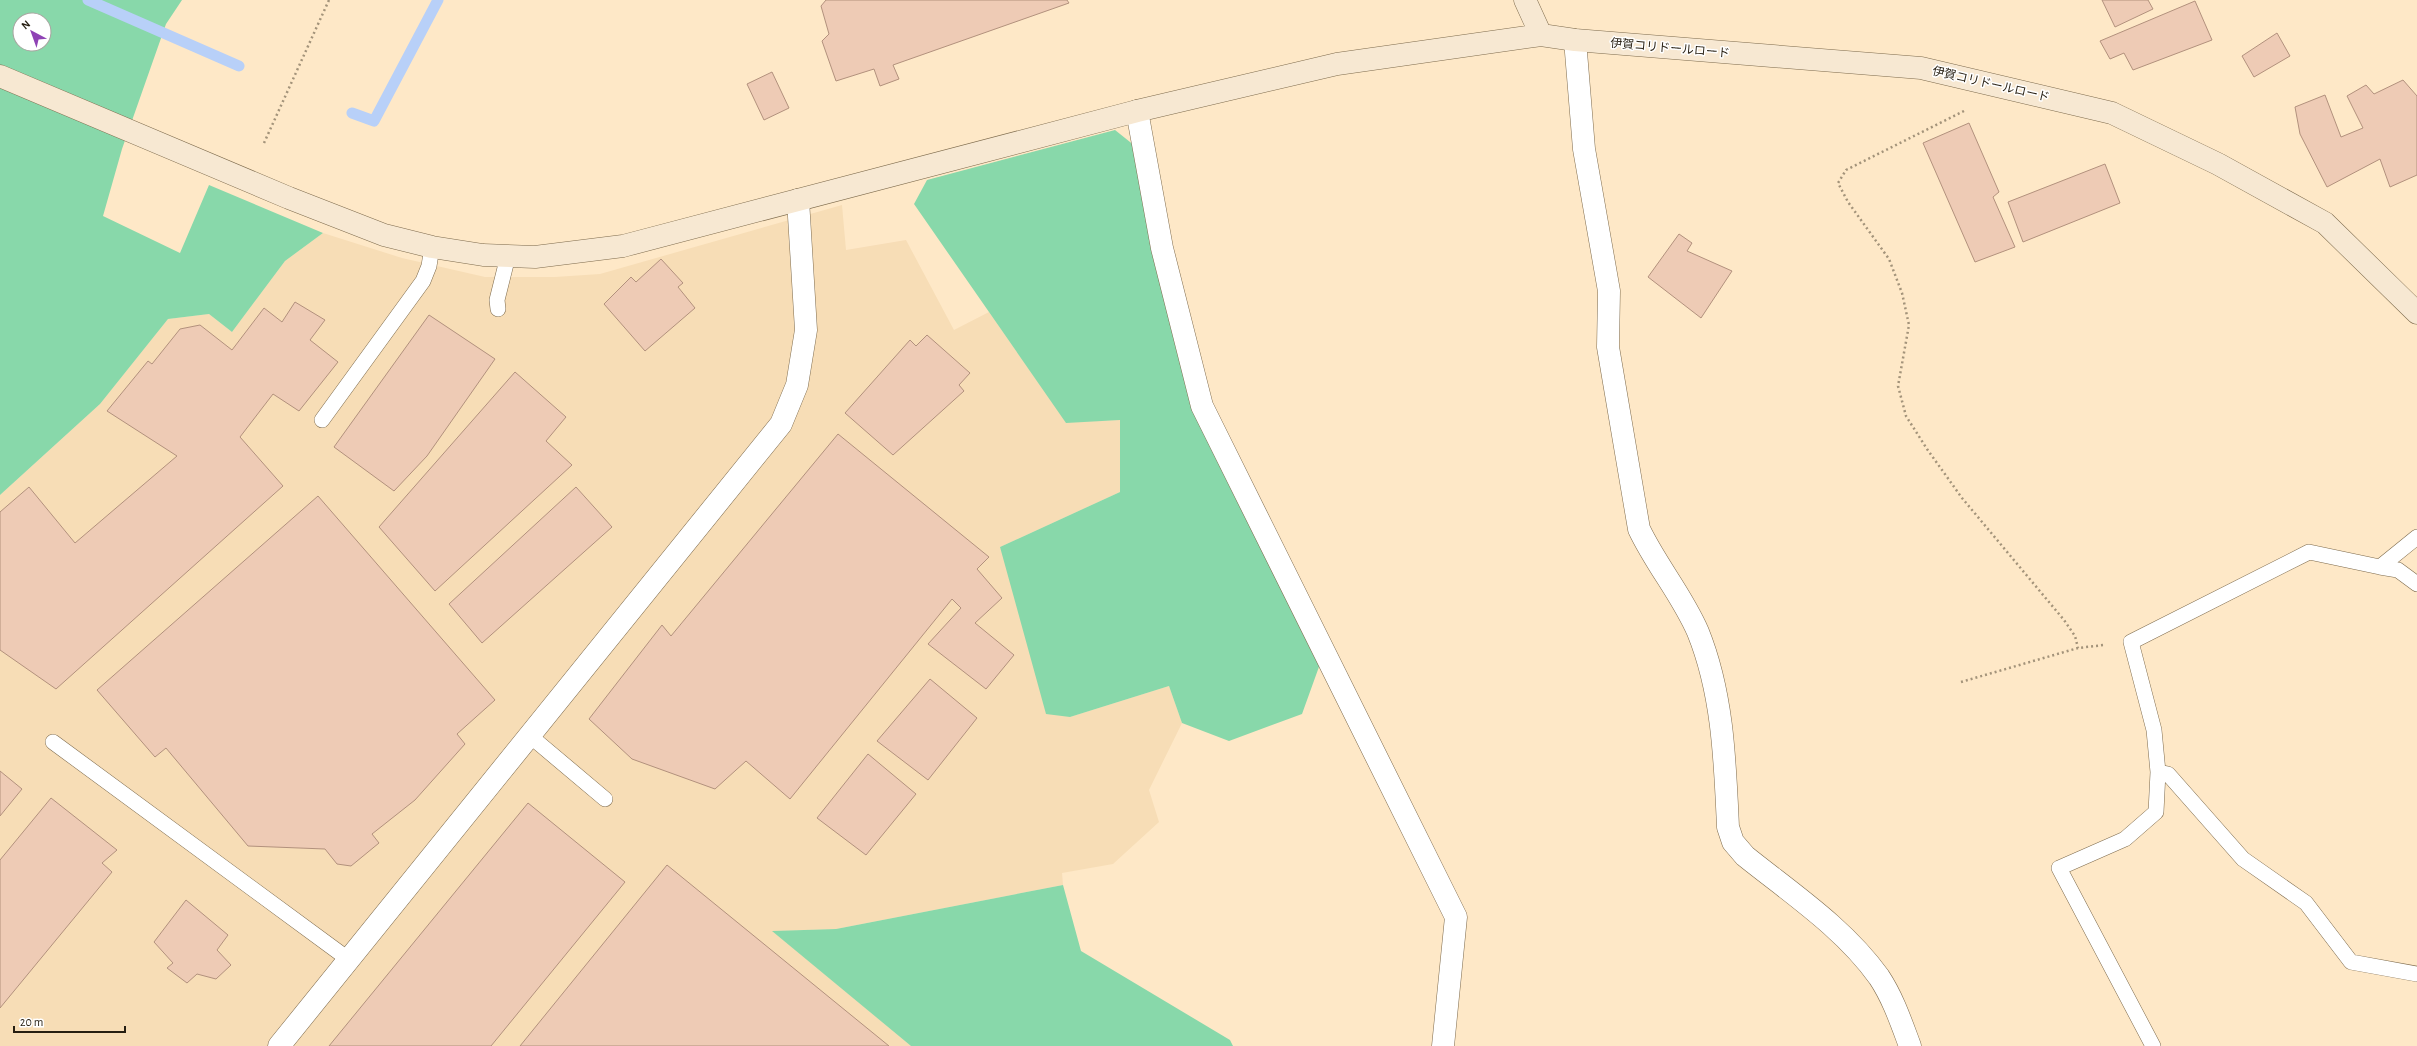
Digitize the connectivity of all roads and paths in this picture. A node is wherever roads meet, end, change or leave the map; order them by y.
1 (329, 0) edge
2 (1525, 0) edge
3 (1541, 35) junction
4 (1575, 40) junction
5 (0, 76) edge
6 (1990, 84) junction
7 (1137, 111) junction
8 (264, 143) dead end
9 (798, 200) junction
10 (432, 248) junction
11 (508, 256) junction
12 (498, 309) dead end
13 (2417, 313) edge
14 (322, 420) dead end
15 (2417, 537) edge
16 (2380, 567) junction
17 (2417, 584) edge
18 (2131, 642) junction
19 (2078, 648) junction
20 (1961, 682) dead end
21 (529, 735) junction
22 (53, 742) dead end
23 (2158, 772) junction
24 (605, 799) dead end
25 (348, 959) junction
26 (2417, 974) edge
27 (279, 1046) edge
28 (1443, 1046) edge
29 (1910, 1046) edge
30 (2152, 1046) edge

1 - 8 path
2 - 3 street
3 - 4 street, 伊賀コリドールロード
3 - 7 street, 伊賀コリドールロード
4 - 6 street, 伊賀コリドールロード
4 - 29 street
5 - 10 street, 伊賀コリドールロード
6 - 13 street, 伊賀コリドールロード
6 - 19 path
7 - 9 street, 伊賀コリドールロード
7 - 28 street
9 - 11 street, 伊賀コリドールロード
9 - 21 street
10 - 11 street, 伊賀コリドールロード
10 - 14 lane
11 - 12 lane
15 - 16 lane
16 - 17 lane
16 - 18 lane
18 - 19 path
18 - 23 lane
19 - 20 path
21 - 24 lane
21 - 25 street
22 - 25 lane
23 - 26 lane
23 - 30 lane
25 - 27 street

